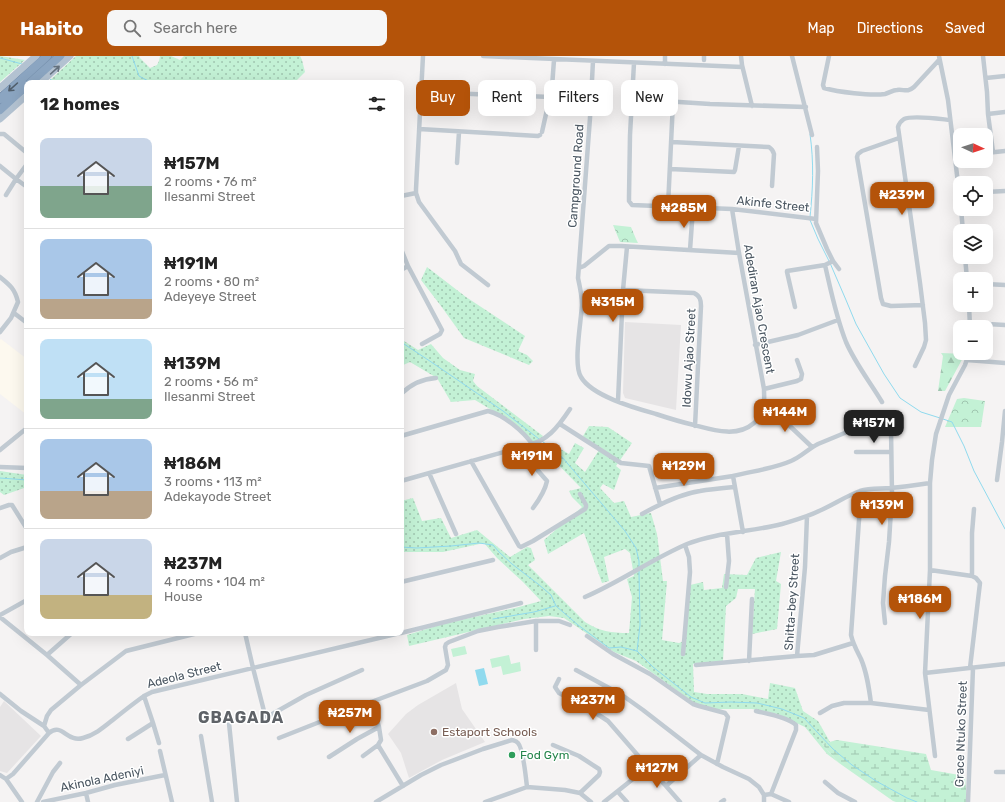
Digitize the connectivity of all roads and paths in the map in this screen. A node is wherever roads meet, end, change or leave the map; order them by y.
1 (36, 56) edge
2 (48, 56) edge
3 (60, 56) edge
4 (70, 56) edge
5 (423, 56) edge
6 (484, 56) edge
7 (665, 56) edge
8 (742, 56) edge
9 (792, 56) edge
10 (829, 56) edge
11 (984, 56) edge
12 (537, 57) edge
13 (939, 58) edge
14 (554, 60) junction
15 (593, 61) junction
16 (634, 63) junction
17 (665, 64) junction
18 (742, 67) junction
19 (1005, 76) edge
20 (986, 78) junction
21 (33, 80) edge
22 (43, 80) edge
23 (422, 80) edge
24 (553, 80) edge
25 (634, 80) edge
26 (0, 88) edge
27 (24, 88) edge
28 (470, 94) edge
29 (544, 97) edge
30 (24, 98) edge
31 (0, 99) edge
32 (678, 102) edge
33 (752, 106) junction
34 (804, 107) junction
35 (0, 110) edge
36 (1005, 112) edge
37 (988, 114) junction
38 (420, 116) edge
39 (545, 116) edge
40 (632, 116) edge
41 (673, 116) edge
42 (0, 119) edge
43 (950, 120) junction
44 (990, 128) edge
45 (419, 129) junction
46 (459, 132) junction
47 (953, 133) edge
48 (0, 134) edge
49 (812, 134) dead end
50 (899, 138) junction
51 (672, 142) junction
52 (739, 146) junction
53 (817, 147) dead end
54 (24, 151) edge
55 (1005, 151) edge
56 (993, 152) edge
57 (457, 163) dead end
58 (0, 166) edge
59 (24, 168) edge
60 (670, 169) junction
61 (16, 179) junction
62 (24, 185) edge
63 (772, 186) dead end
64 (1005, 191) edge
65 (993, 192) edge
66 (416, 193) junction
67 (6, 195) dead end
68 (404, 195) edge
69 (668, 206) junction
70 (694, 208) junction
71 (732, 210) junction
72 (812, 219) junction
73 (627, 246) junction
74 (690, 250) junction
75 (738, 253) junction
76 (404, 256) edge
77 (829, 263) junction
78 (408, 266) junction
79 (404, 268) edge
80 (579, 268) junction
81 (839, 269) dead end
82 (0, 277) edge
83 (993, 284) edge
84 (488, 285) dead end
85 (1005, 285) edge
86 (623, 290) junction
87 (923, 305) junction
88 (795, 307) dead end
89 (14, 313) junction
90 (838, 320) junction
91 (24, 321) edge
92 (993, 325) edge
93 (1005, 325) edge
94 (0, 332) edge
95 (422, 344) dead end
96 (755, 345) junction
97 (797, 360) dead end
98 (966, 360) joint
99 (1005, 363) edge
100 (915, 366) dead end
101 (436, 378) dead end
102 (764, 390) junction
103 (404, 391) edge
104 (618, 402) junction
105 (882, 402) dead end
106 (764, 408) junction
107 (570, 409) dead end
108 (1005, 411) edge
109 (560, 424) junction
110 (864, 425) dead end
111 (695, 426) junction
112 (891, 429) dead end
113 (24, 430) edge
114 (404, 435) edge
115 (531, 445) junction
116 (812, 447) junction
117 (0, 450) edge
118 (856, 452) dead end
119 (891, 452) junction
120 (471, 461) junction
121 (0, 467) edge
122 (24, 468) edge
123 (429, 473) junction
124 (733, 476) junction
125 (404, 480) edge
126 (997, 480) dead end
127 (930, 483) junction
128 (734, 486) junction
129 (655, 488) junction
130 (892, 488) junction
131 (861, 491) junction
132 (580, 494) dead end
133 (660, 504) junction
134 (0, 508) edge
135 (533, 508) dead end
136 (974, 509) dead end
137 (642, 514) dead end
138 (807, 516) junction
139 (24, 524) edge
140 (742, 532) junction
141 (456, 534) dead end
142 (727, 534) junction
143 (685, 545) junction
144 (24, 548) edge
145 (0, 558) edge
146 (493, 560) dead end
147 (930, 570) junction
148 (972, 576) junction
149 (404, 581) edge
150 (726, 587) dead end
151 (585, 597) dead end
152 (752, 599) dead end
153 (24, 602) edge
154 (521, 603) dead end
155 (0, 616) edge
156 (536, 621) junction
157 (885, 623) dead end
158 (570, 625) dead end
159 (404, 632) edge
160 (24, 636) edge
161 (24, 636) edge
162 (69, 636) edge
163 (186, 636) edge
164 (246, 636) edge
165 (388, 636) edge
166 (587, 636) dead end
167 (853, 643) junction
168 (536, 650) dead end
169 (683, 654) dead end
170 (47, 655) junction
171 (797, 656) junction
172 (749, 661) junction
173 (1005, 664) edge
174 (696, 665) dead end
175 (253, 668) junction
176 (971, 668) junction
177 (362, 670) dead end
178 (576, 670) dead end
179 (925, 673) junction
180 (559, 679) dead end
181 (81, 685) junction
182 (0, 694) edge
183 (144, 696) junction
184 (371, 702) junction
185 (870, 703) junction
186 (929, 710) junction
187 (756, 711) dead end
188 (820, 713) dead end
189 (238, 719) dead end
190 (153, 723) junction
191 (44, 726) junction
192 (379, 727) junction
193 (49, 733) junction
194 (201, 736) dead end
195 (278, 738) dead end
196 (128, 739) dead end
197 (159, 743) dead end
198 (378, 745) junction
199 (553, 745) dead end
200 (160, 751) dead end
201 (701, 755) junction
202 (363, 756) dead end
203 (935, 756) dead end
204 (329, 757) dead end
205 (60, 763) dead end
206 (717, 764) junction
207 (648, 767) junction
208 (996, 772) dead end
209 (1005, 772) edge
210 (0, 774) edge
211 (165, 775) junction
212 (6, 780) junction
213 (824, 782) dead end
214 (403, 786) junction
215 (666, 786) junction
216 (527, 787) junction
217 (618, 792) junction
218 (86, 793) junction
219 (580, 793) junction
220 (771, 794) junction
221 (764, 795) junction
222 (22, 802) edge
223 (37, 802) edge
224 (43, 802) edge
225 (88, 802) edge
226 (172, 802) edge
227 (212, 802) edge
228 (237, 802) edge
229 (376, 802) edge
230 (485, 802) edge
231 (591, 802) edge
232 (604, 802) edge
233 (627, 802) edge
234 (680, 802) edge
235 (764, 802) edge
236 (789, 802) edge
237 (855, 802) edge
238 (968, 802) edge

1 - 26 main road
2 -> 31 highway
3 - 21 highway
22 -> 4 main road
5 - 23 street
6 - 12 street
7 - 17 street
8 - 18 street
9 - 34 street
10 - 13 street
11 - 20 street
12 - 14 street
13 - 43 street
14 - 15 street
14 - 24 street
15 - 16 street
15 - 80 street, Campground Road
16 - 17 street
16 - 25 street, Akinfe Street
17 - 18 street
18 - 33 street
19 - 20 street
20 - 37 street
27 - 35 highway
28 - 29 street
30 - 42 main road
32 - 33 street
33 - 34 street
34 - 49 street
36 - 37 street
37 - 44 street
38 - 45 street
39 - 46 street
40 - 69 street, Akinfe Street
41 - 51 street
43 - 47 street
43 - 50 street
45 - 46 street
45 - 66 street
46 - 57 street
48 - 54 street
50 - 87 street
50 - 87 street
51 - 52 street
51 - 60 street
52 - 60 street
52 - 63 street
53 - 72 street
55 - 56 street
58 - 61 street
59 - 61 street
60 - 69 street
61 - 62 street
61 - 67 street
64 - 65 street
66 - 68 street
66 - 84 street
69 - 70 street, Akinfe Street
70 - 71 street, Akinfe Street
70 - 74 street
71 - 72 street, Akinfe Street
71 - 75 street, Adediran Ajao Crescent
72 - 77 street
73 - 74 street
73 - 80 street
73 - 86 street
74 - 75 street
75 - 96 street, Adediran Ajao Crescent
76 - 78 street
77 - 81 street
77 - 88 street
77 - 90 street
78 - 79 street
78 - 95 street
80 - 104 street
82 - 89 street
83 - 85 street
86 - 104 street
86 - 111 street, Idowu Ajao Street
87 - 100 street
89 - 91 street
89 - 94 street
90 - 96 street
90 - 105 street
92 - 93 street
96 - 102 street, Adediran Ajao Crescent
97 - 102 street
98 - 99 street
98 - 127 street
101 - 103 street
102 - 106 street, Adediran Ajao Crescent
104 - 111 street
106 - 111 street
106 - 116 street
107 - 109 street
108 - 126 street
109 - 115 street
109 - 129 street
110 - 116 street
112 - 119 street
113 - 117 street
114 - 115 street
115 - 120 street
115 - 135 street
116 - 124 street
118 - 119 street
119 - 130 street
120 - 123 street
120 - 132 street
121 - 122 street
123 - 125 street
123 - 141 street
124 - 128 street
124 - 129 street
127 - 130 street
127 - 147 street
128 - 133 street
128 - 140 street
129 - 133 street
130 - 131 street
130 - 157 street
131 - 138 street
131 - 167 street
133 - 137 street
134 - 139 street
136 - 148 street
138 - 140 street
138 - 171 street, Shitta-bey Street
140 - 142 street
142 - 143 street
142 - 150 street
143 - 151 street
143 - 169 street
144 - 145 street
146 - 149 street
147 - 148 street
147 - 179 street
148 - 176 street, Grace Ntuko Street
152 - 172 street
153 - 155 street
154 - 159 street, Adeola Street
155 - 160 street
156 - 158 street
156 - 168 street
156 - 184 street
161 - 170 street
162 - 170 street
163 - 181 street
164 - 175 street
165 - 175 street, Adeola Street
166 - 206 street
167 - 171 street, Shitta-bey Street
167 - 185 street
170 - 181 street
171 - 172 street
172 - 174 street
173 - 176 street
175 - 177 street
175 - 183 street, Adeola Street
176 - 179 street
176 - 238 street, Grace Ntuko Street
178 - 201 street
179 - 186 street
180 - 207 street
181 - 191 street
182 - 191 street
183 - 190 street
183 - 193 street, Adeola Street
184 - 192 street
184 - 195 street
185 - 186 street
185 - 188 street
186 - 203 street
187 - 220 street
189 - 228 street
190 - 196 street
190 - 197 street
191 - 193 street
192 - 198 street
192 - 204 street
193 - 212 street
194 - 227 street
198 - 202 street
198 - 214 street
199 - 219 street
200 - 211 street
201 - 206 street
201 - 215 street
205 - 223 street
206 - 221 street
207 - 215 street
207 - 217 street
208 - 209 street
210 - 212 street
211 - 218 street, Akinola Adeniyi
211 - 226 street
212 - 222 street
213 - 237 street
214 - 216 street
214 - 229 street
215 - 234 street
216 - 219 street
216 - 230 street
217 - 232 street
217 - 233 street
218 - 224 street, Akinola Adeniyi
218 - 225 street
219 - 231 street
220 - 221 street
220 - 236 street
221 - 235 street

